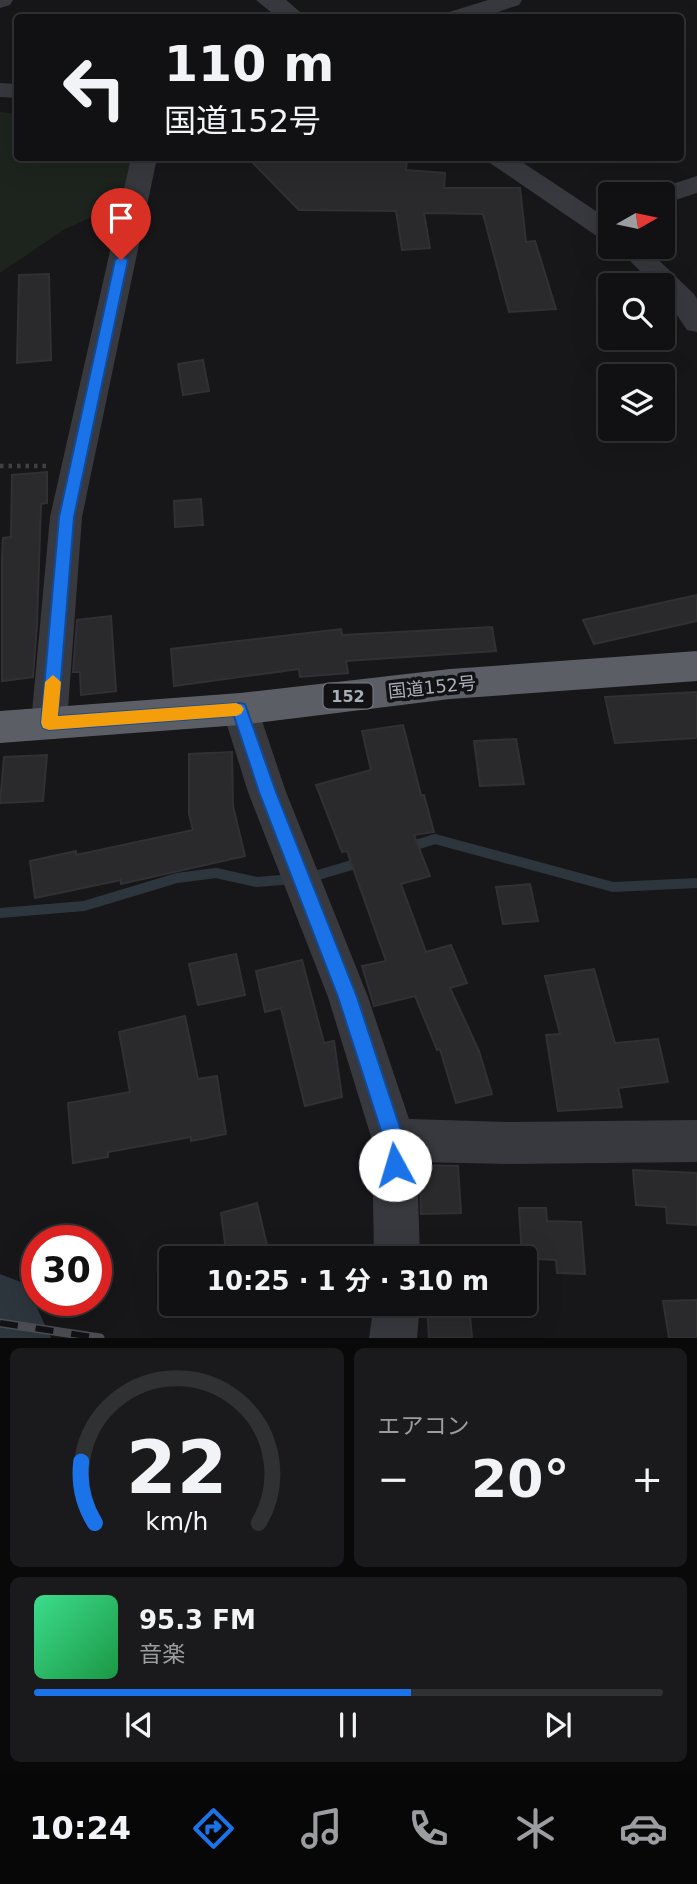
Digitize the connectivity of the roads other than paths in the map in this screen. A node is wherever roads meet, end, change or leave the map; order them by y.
1 (269, 0) edge
2 (511, 0) edge
3 (289, 14) edge
4 (467, 14) edge
5 (143, 161) edge
6 (504, 161) edge
7 (697, 184) edge
8 (676, 192) edge
9 (598, 219) edge
10 (642, 259) edge
11 (697, 323) edge
12 (697, 666) edge
13 (240, 709) junction
14 (49, 723) junction
15 (0, 727) edge
16 (394, 1140) junction
17 (697, 1141) edge
18 (397, 1246) edge
19 (396, 1316) edge
20 (393, 1338) edge

1 - 3 street
2 - 4 street
5 - 14 street
6 - 9 street
7 - 8 street
10 - 11 street
12 - 13 highway, 国道152号 / 152
13 - 14 highway, 国道152号 / 152
13 - 16 street
14 - 15 highway, 国道152号 / 152
16 - 17 street
16 - 18 street
19 - 20 street

